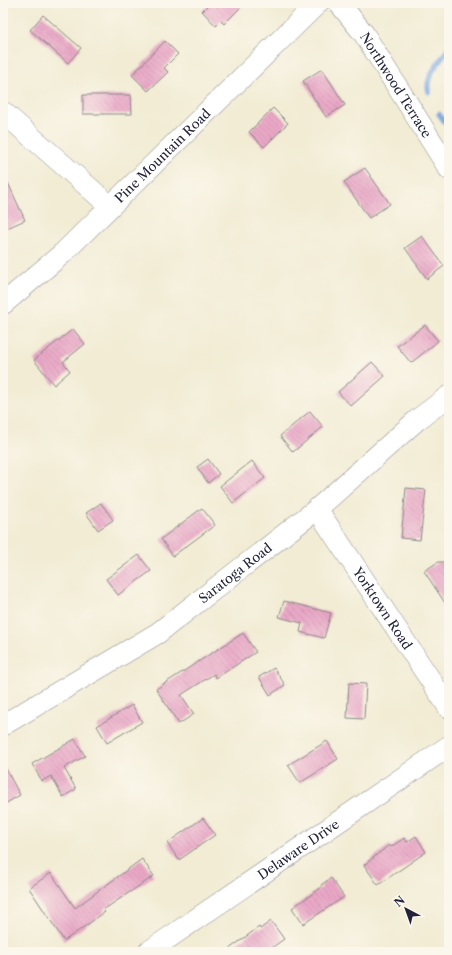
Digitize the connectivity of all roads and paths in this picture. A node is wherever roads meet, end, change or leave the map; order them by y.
1 (318, 3) edge
2 (339, 3) edge
3 (3, 112) edge
4 (449, 169) edge
5 (110, 206) junction
6 (3, 304) edge
7 (449, 396) edge
8 (317, 509) junction
9 (449, 708) edge
10 (3, 725) edge
11 (449, 746) edge
12 (148, 952) edge

1 - 5 street, Pine Mountain Road
2 - 4 street, Northwood Terrace
3 - 5 street
5 - 6 street, Pine Mountain Road
7 - 8 street, Saratoga Road
8 - 9 street, Yorktown Road
8 - 10 street, Saratoga Road
11 - 12 street, Delaware Drive

